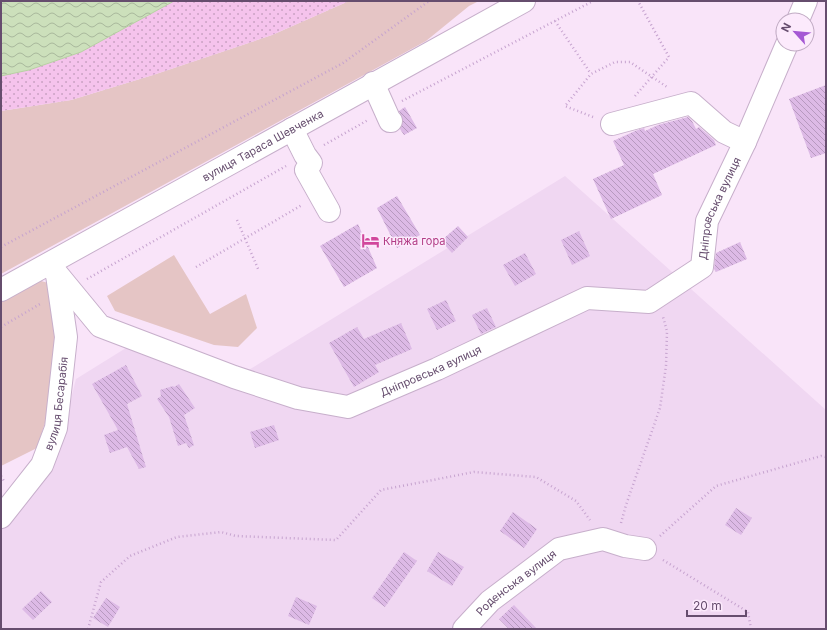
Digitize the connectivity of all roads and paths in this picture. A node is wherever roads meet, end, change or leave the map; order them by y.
1 (429, 1) edge
2 (524, 1) edge
3 (638, 1) edge
4 (806, 1) edge
5 (801, 12) edge
6 (555, 21) dead end
7 (784, 52) edge
8 (591, 74) junction
9 (651, 78) junction
10 (372, 83) junction
11 (691, 103) junction
12 (391, 121) dead end
13 (612, 124) joint
14 (292, 129) junction
15 (745, 142) junction
16 (325, 203) joint
17 (237, 220) dead end
18 (245, 238) junction
19 (1, 247) edge
20 (196, 268) dead end
21 (53, 269) junction
22 (259, 271) dead end
23 (1, 290) edge
24 (649, 302) junction
25 (826, 457) edge
26 (1, 517) edge
27 (603, 539) junction
28 (635, 548) junction
29 (88, 629) edge
30 (464, 629) edge
31 (751, 629) edge

1 - 19 path
2 - 10 street, вулиця Тараса Шевченка
3 - 9 path
4 - 5 street
6 - 8 path
7 - 15 street
8 - 9 path
8 - 13 path
9 - 11 path
10 - 12 street
10 - 14 street, вулиця Тараса Шевченка
11 - 13 street
11 - 15 street
14 - 16 street
14 - 21 street, вулиця Тараса Шевченка
15 - 24 street, Дніпровська вулиця
16 - 18 path
17 - 18 path
18 - 20 path
18 - 22 path
21 - 23 street, вулиця Тараса Шевченка
21 - 24 street, Дніпровська вулиця
21 - 26 street, вулиця Бесарабія
24 - 28 path
25 - 28 path
27 - 28 street
27 - 29 path
27 - 30 street, Роденська вулиця
28 - 31 path

